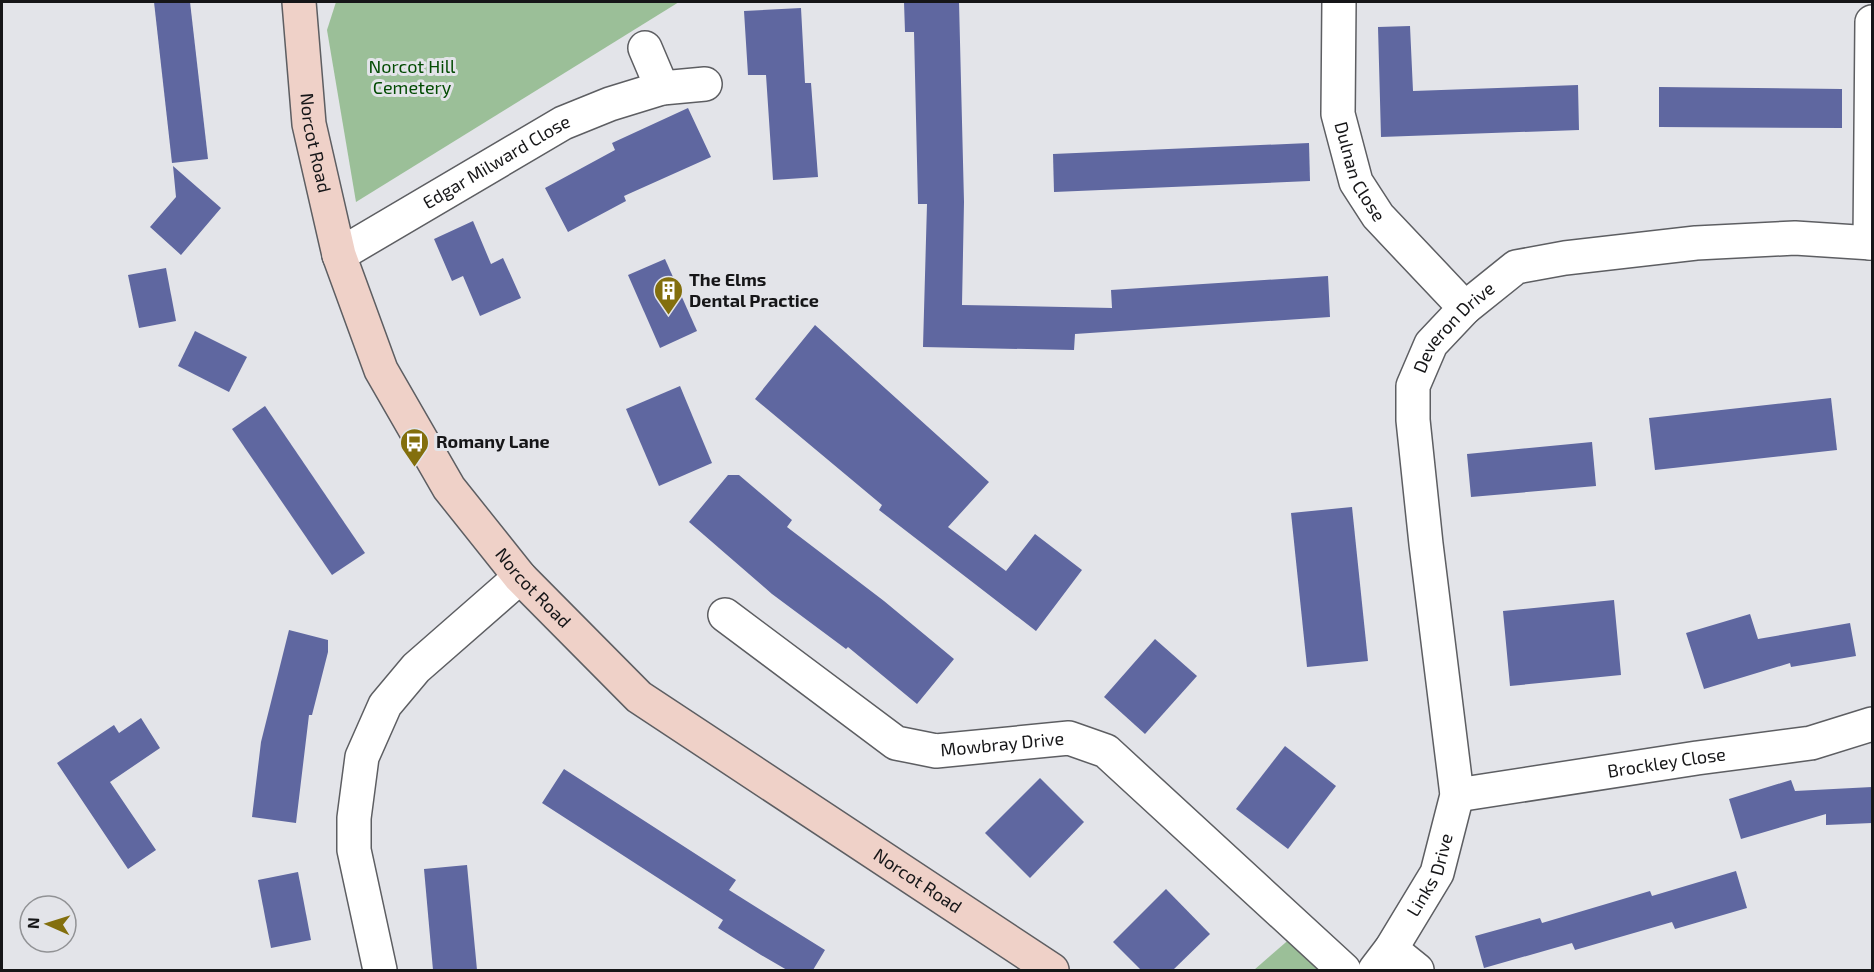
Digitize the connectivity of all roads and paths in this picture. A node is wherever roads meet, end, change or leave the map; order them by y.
1 (299, 2) edge
2 (1339, 2) edge
3 (1872, 22) edge
4 (645, 48) dead end
5 (705, 84) dead end
6 (662, 88) junction
7 (1871, 243) edge
8 (339, 255) junction
9 (1465, 308) junction
10 (520, 577) junction
11 (725, 615) dead end
12 (1872, 724) edge
13 (1457, 795) junction
14 (1383, 960) edge
15 (380, 970) edge
16 (1052, 970) edge
17 (1344, 970) edge
18 (1417, 970) edge

1 - 8 street, Norcot Road
2 - 9 street, Dulnan Close
3 - 7 street
4 - 6 street
5 - 6 street, Edgar Milward Close
6 - 8 street, Edgar Milward Close
7 - 9 street, Deveron Drive
8 - 10 street, Norcot Road
9 - 13 street, Deveron Drive
10 - 15 street
10 - 16 street, Norcot Road
11 - 17 street, Mowbray Drive
12 - 13 street, Brockley Close
13 - 14 street, Links Drive
14 - 18 street, Links Drive

